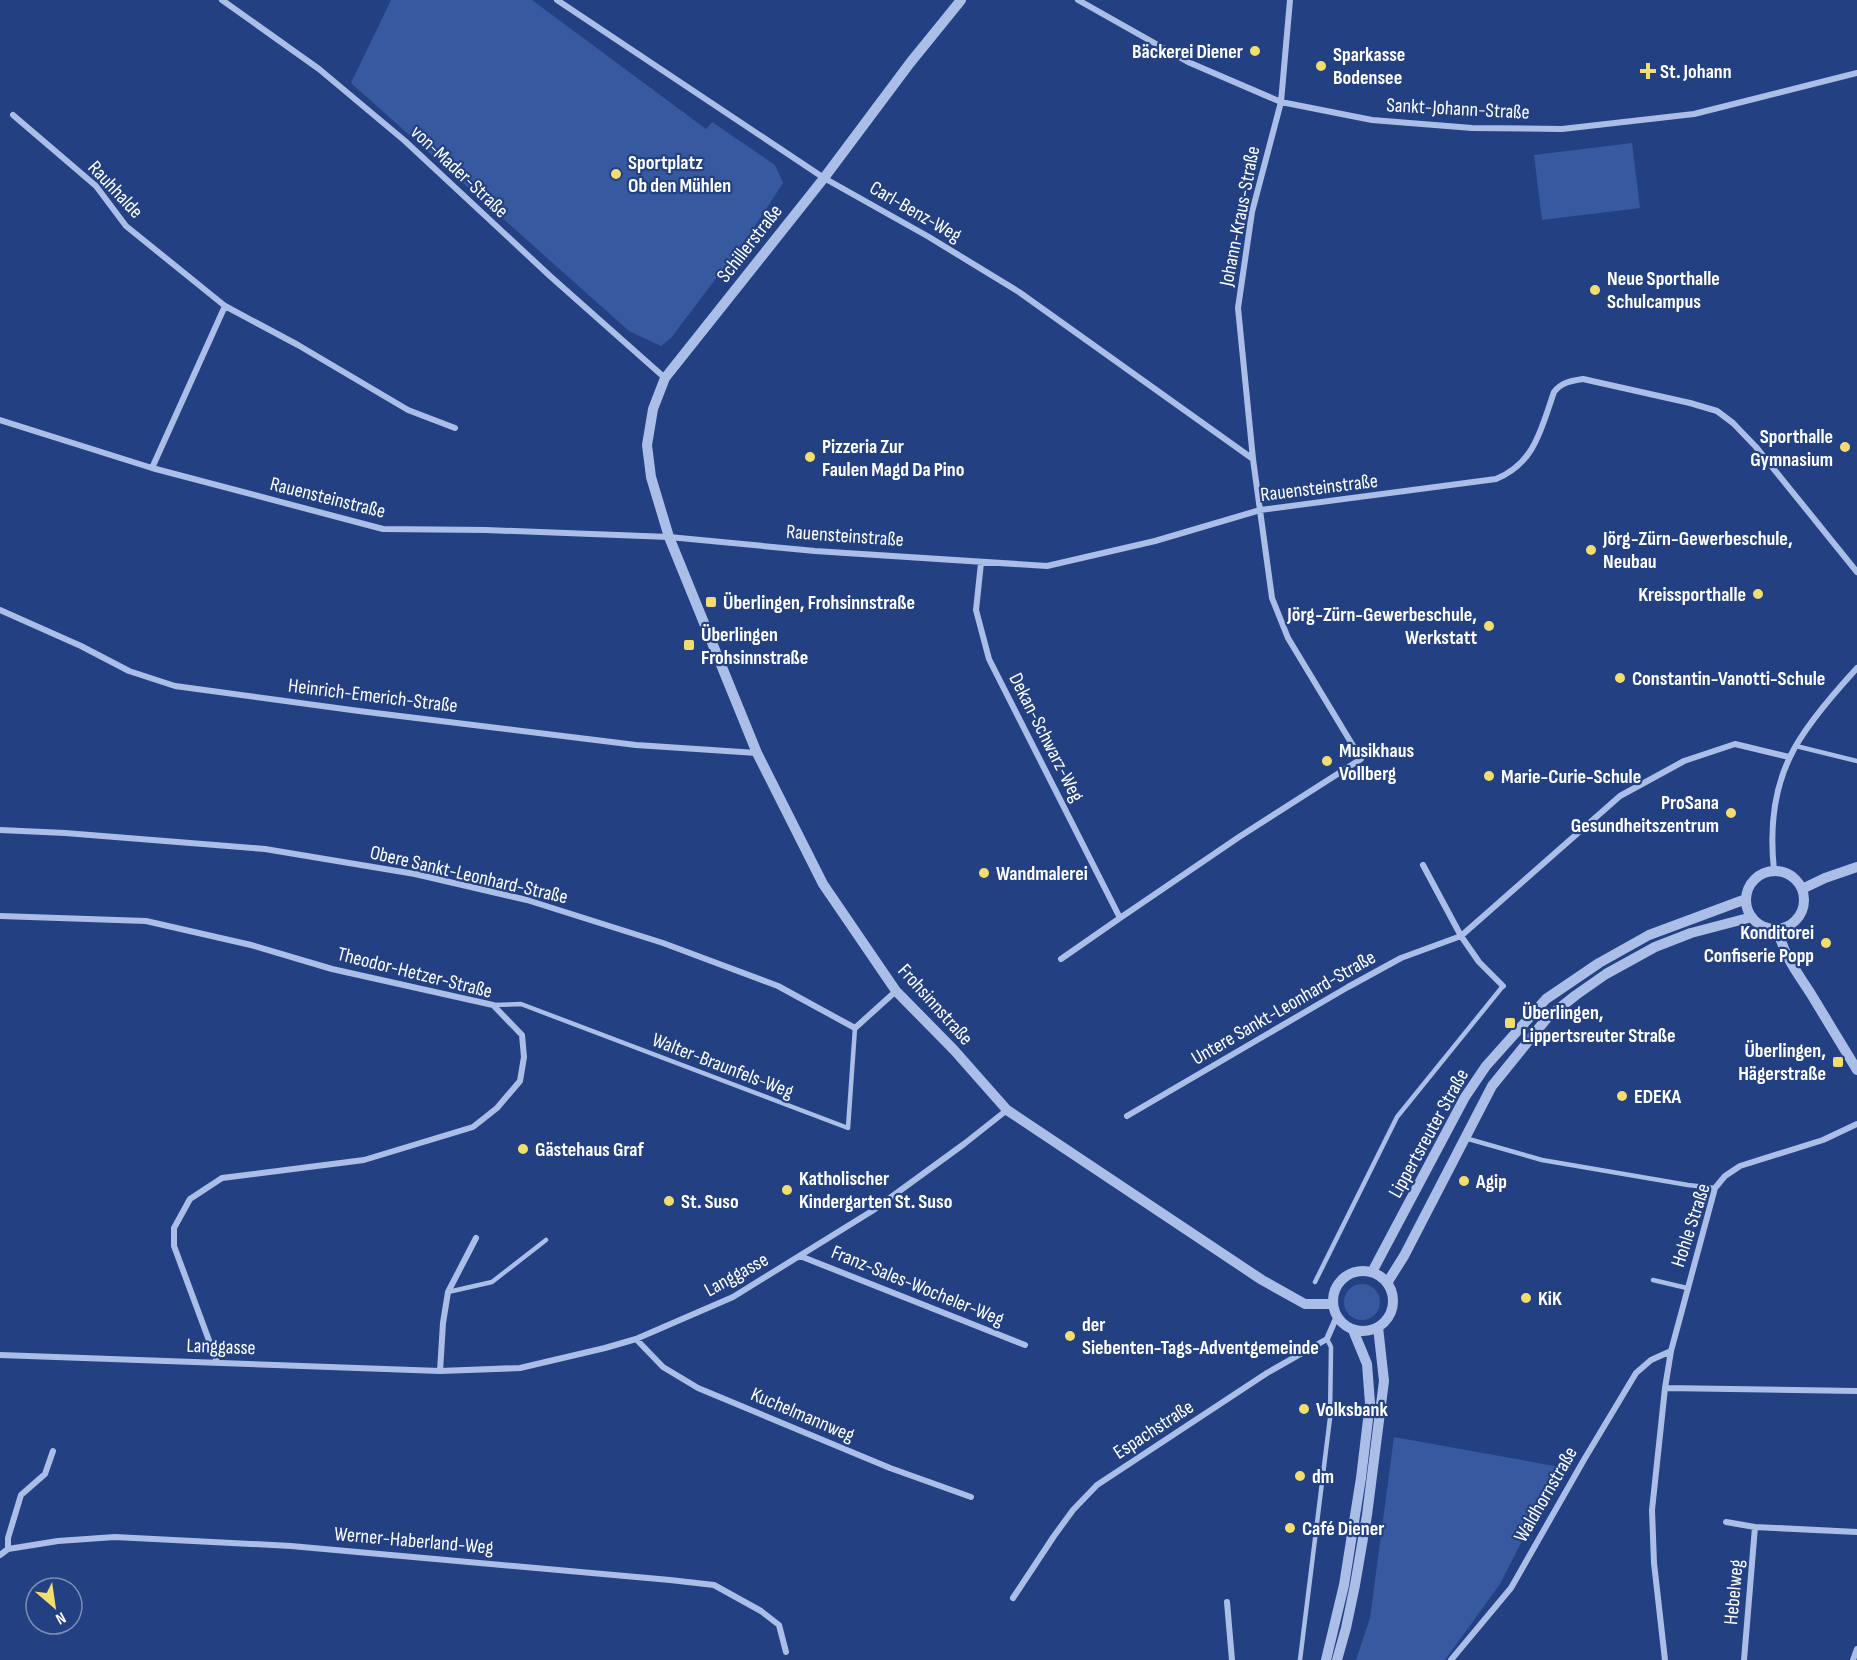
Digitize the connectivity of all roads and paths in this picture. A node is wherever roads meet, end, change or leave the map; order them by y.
1 (222, 0) edge
2 (557, 0) edge
3 (962, 0) edge
4 (1078, 0) edge
5 (1290, 0) edge
6 (1857, 73) edge
7 (1281, 102) junction
8 (13, 115) dead end
9 (824, 178) junction
10 (225, 306) junction
11 (665, 378) junction
12 (0, 420) edge
13 (455, 428) dead end
14 (1253, 459) junction
15 (152, 468) junction
16 (1260, 510) junction
17 (669, 537) junction
18 (981, 563) junction
19 (1857, 572) edge
20 (0, 610) edge
21 (1857, 668) edge
22 (1796, 746) junction
23 (757, 753) junction
24 (1789, 757) junction
25 (1857, 761) edge
26 (0, 830) edge
27 (1423, 865) dead end
28 (1857, 867) edge
29 (1774, 870) junction
30 (1802, 889) junction
31 (1746, 899) junction
32 (0, 916) edge
33 (1752, 917) junction
34 (1120, 918) junction
35 (1778, 928) junction
36 (1461, 936) junction
37 (1060, 958) dead end
38 (1503, 986) joint
39 (896, 991) junction
40 (493, 1005) junction
41 (855, 1028) junction
42 (1857, 1070) edge
43 (1007, 1110) junction
44 (1127, 1116) dead end
45 (1857, 1124) edge
46 (1465, 1138) junction
47 (1715, 1188) junction
48 (476, 1238) dead end
49 (546, 1240) dead end
50 (800, 1256) junction
51 (1372, 1272) junction
52 (1653, 1280) dead end
53 (1315, 1282) dead end
54 (1387, 1283) junction
55 (1687, 1288) junction
56 (448, 1292) junction
57 (1333, 1304) junction
58 (1337, 1316) junction
59 (1378, 1327) junction
60 (1353, 1330) junction
61 (636, 1339) junction
62 (1326, 1339) junction
63 (1025, 1345) dead end
64 (1671, 1351) junction
65 (0, 1355) edge
66 (217, 1362) junction
67 (441, 1371) junction
68 (1665, 1388) junction
69 (1857, 1391) edge
70 (52, 1451) dead end
71 (971, 1497) dead end
72 (1726, 1522) dead end
73 (1755, 1527) junction
74 (1857, 1532) edge
75 (8, 1549) junction
76 (0, 1555) edge
77 (1013, 1598) dead end
78 (1227, 1602) dead end
79 (1857, 1649) edge
80 (786, 1652) dead end
81 (1232, 1660) edge
82 (1300, 1660) edge
83 (1326, 1660) edge
84 (1337, 1660) edge
85 (1451, 1660) edge
86 (1665, 1660) edge
87 (1744, 1660) edge
88 (1853, 1660) edge

1 - 11 street, von-Mader-Straße
2 - 9 street, Carl-Benz-Weg
3 - 9 street, Schillerstraße
4 - 7 street, Sankt-Johann-Straße
5 - 7 street, Johann-Kraus-Straße
6 - 7 street, Sankt-Johann-Straße
7 - 14 street, Johann-Kraus-Straße
8 - 10 street, Rauhhalde
9 - 11 street, Schillerstraße
9 - 14 street, Carl-Benz-Weg
10 - 13 street, Rauhhalde
10 - 15 street
11 - 17 street, Schillerstraße
12 - 15 street, Rauensteinstraße
14 - 16 street, Johann-Kraus-Straße
15 - 17 street, Rauensteinstraße
16 - 18 street, Rauensteinstraße
16 - 19 street, Rauensteinstraße
16 - 34 street
17 - 18 street, Rauensteinstraße
17 - 23 street, Frohsinnstraße
18 - 34 street, Dekan-Schwarz-Weg
20 - 23 street, Heinrich-Emerich-Straße
21 - 22 street
22 - 24 street
22 - 25 lane
23 - 39 street, Frohsinnstraße
24 - 29 street
24 - 36 street, Untere Sankt-Leonhard-Straße
26 - 41 street, Obere Sankt-Leonhard-Straße
27 - 36 street
28 - 30 street
29 - 30 street
29 - 31 street
30 - 35 street
31 - 33 street
31 - 51 street, Lippertsreuter Straße
32 - 40 street, Theodor-Hetzer-Straße
33 - 35 street
33 - 46 street, Lippertsreuter Straße
34 - 37 street
35 - 42 street
36 - 38 street
36 - 44 street, Untere Sankt-Leonhard-Straße
38 - 53 lane
39 - 41 street
39 - 43 street, Frohsinnstraße
40 - 41 lane, Walter-Braunfels-Weg
40 - 66 street, Theodor-Hetzer-Straße
43 - 50 street, Langgasse
43 - 57 street, Frohsinnstraße
45 - 47 street, Hohle Straße
46 - 47 lane
46 - 54 street, Lippertsreuter Straße
47 - 55 street, Hohle Straße
48 - 56 street
49 - 56 lane
50 - 61 street, Langgasse
50 - 63 street, Franz-Sales-Wocheler-Weg
51 - 54 street
51 - 57 street
52 - 55 lane
54 - 59 street
55 - 64 street, Hohle Straße
56 - 67 street
57 - 58 street
58 - 60 street
58 - 62 street
59 - 60 street
59 - 84 street
60 - 83 street
61 - 67 street, Langgasse
61 - 71 street, Kuchelmannweg
62 - 77 street, Espachstraße
62 - 82 lane
64 - 68 street, Hohle Straße
64 - 85 street, Waldhornstraße
65 - 66 street, Langgasse
66 - 67 street, Langgasse
68 - 69 street
68 - 86 street, Hohle Straße
70 - 75 street
72 - 73 street
73 - 74 street
73 - 87 street, Hebelweg
75 - 76 street, Werner-Haberland-Weg
75 - 80 street, Werner-Haberland-Weg
78 - 81 street
79 - 88 street

